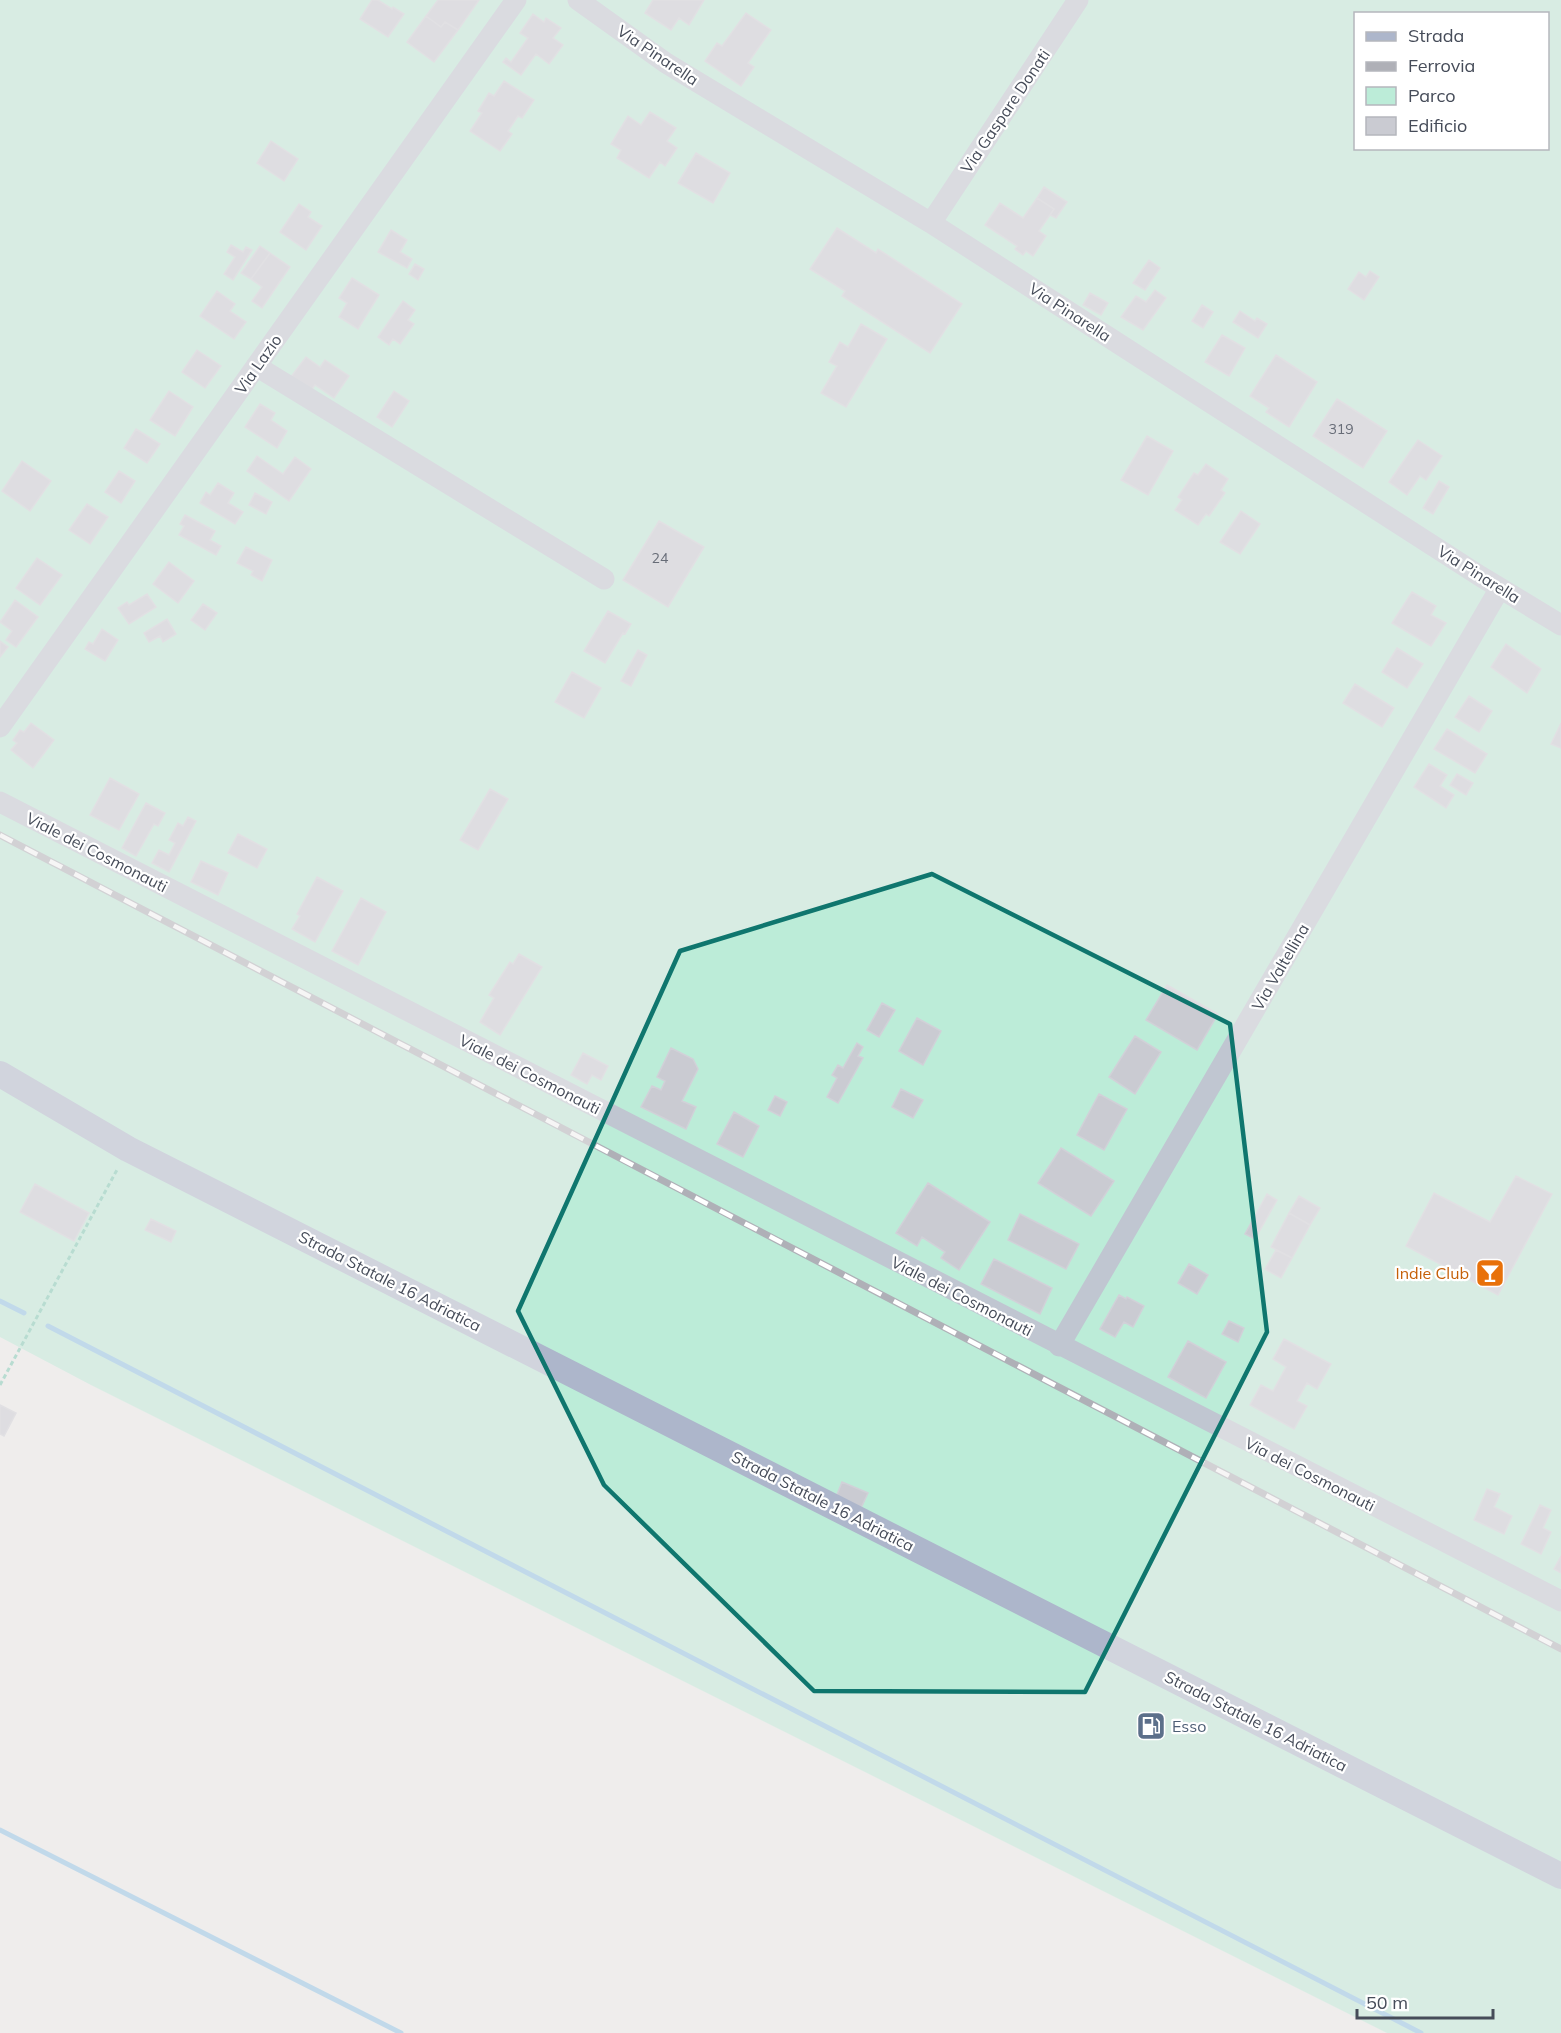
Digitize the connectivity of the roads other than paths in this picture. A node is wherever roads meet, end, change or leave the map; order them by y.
1 (516, 0) edge
2 (579, 0) edge
3 (1078, 0) edge
4 (931, 223) junction
5 (256, 366) junction
6 (604, 579) dead end
7 (1500, 588) junction
8 (1561, 625) edge
9 (0, 727) edge
10 (0, 802) edge
11 (0, 1074) edge
12 (0, 1091) edge
13 (86, 1125) junction
14 (1059, 1346) junction
15 (1561, 1601) edge
16 (1561, 1876) edge

1 - 5 street, Via Lazio
2 - 4 street, Via Pinarella
3 - 4 street, Via Gaspare Donati
4 - 7 street, Via Pinarella
5 - 6 street
5 - 9 street, Via Lazio
7 - 8 street, Via Pinarella
7 - 14 street, Via Valtellina
10 - 14 street, Viale dei Cosmonauti
11 - 13 main road, Strada Statale 16 Adriatica
12 - 13 main road, Strada Statale 16 Adriatica
13 - 16 main road, Strada Statale 16 Adriatica
14 - 15 street, Via dei Cosmonauti

